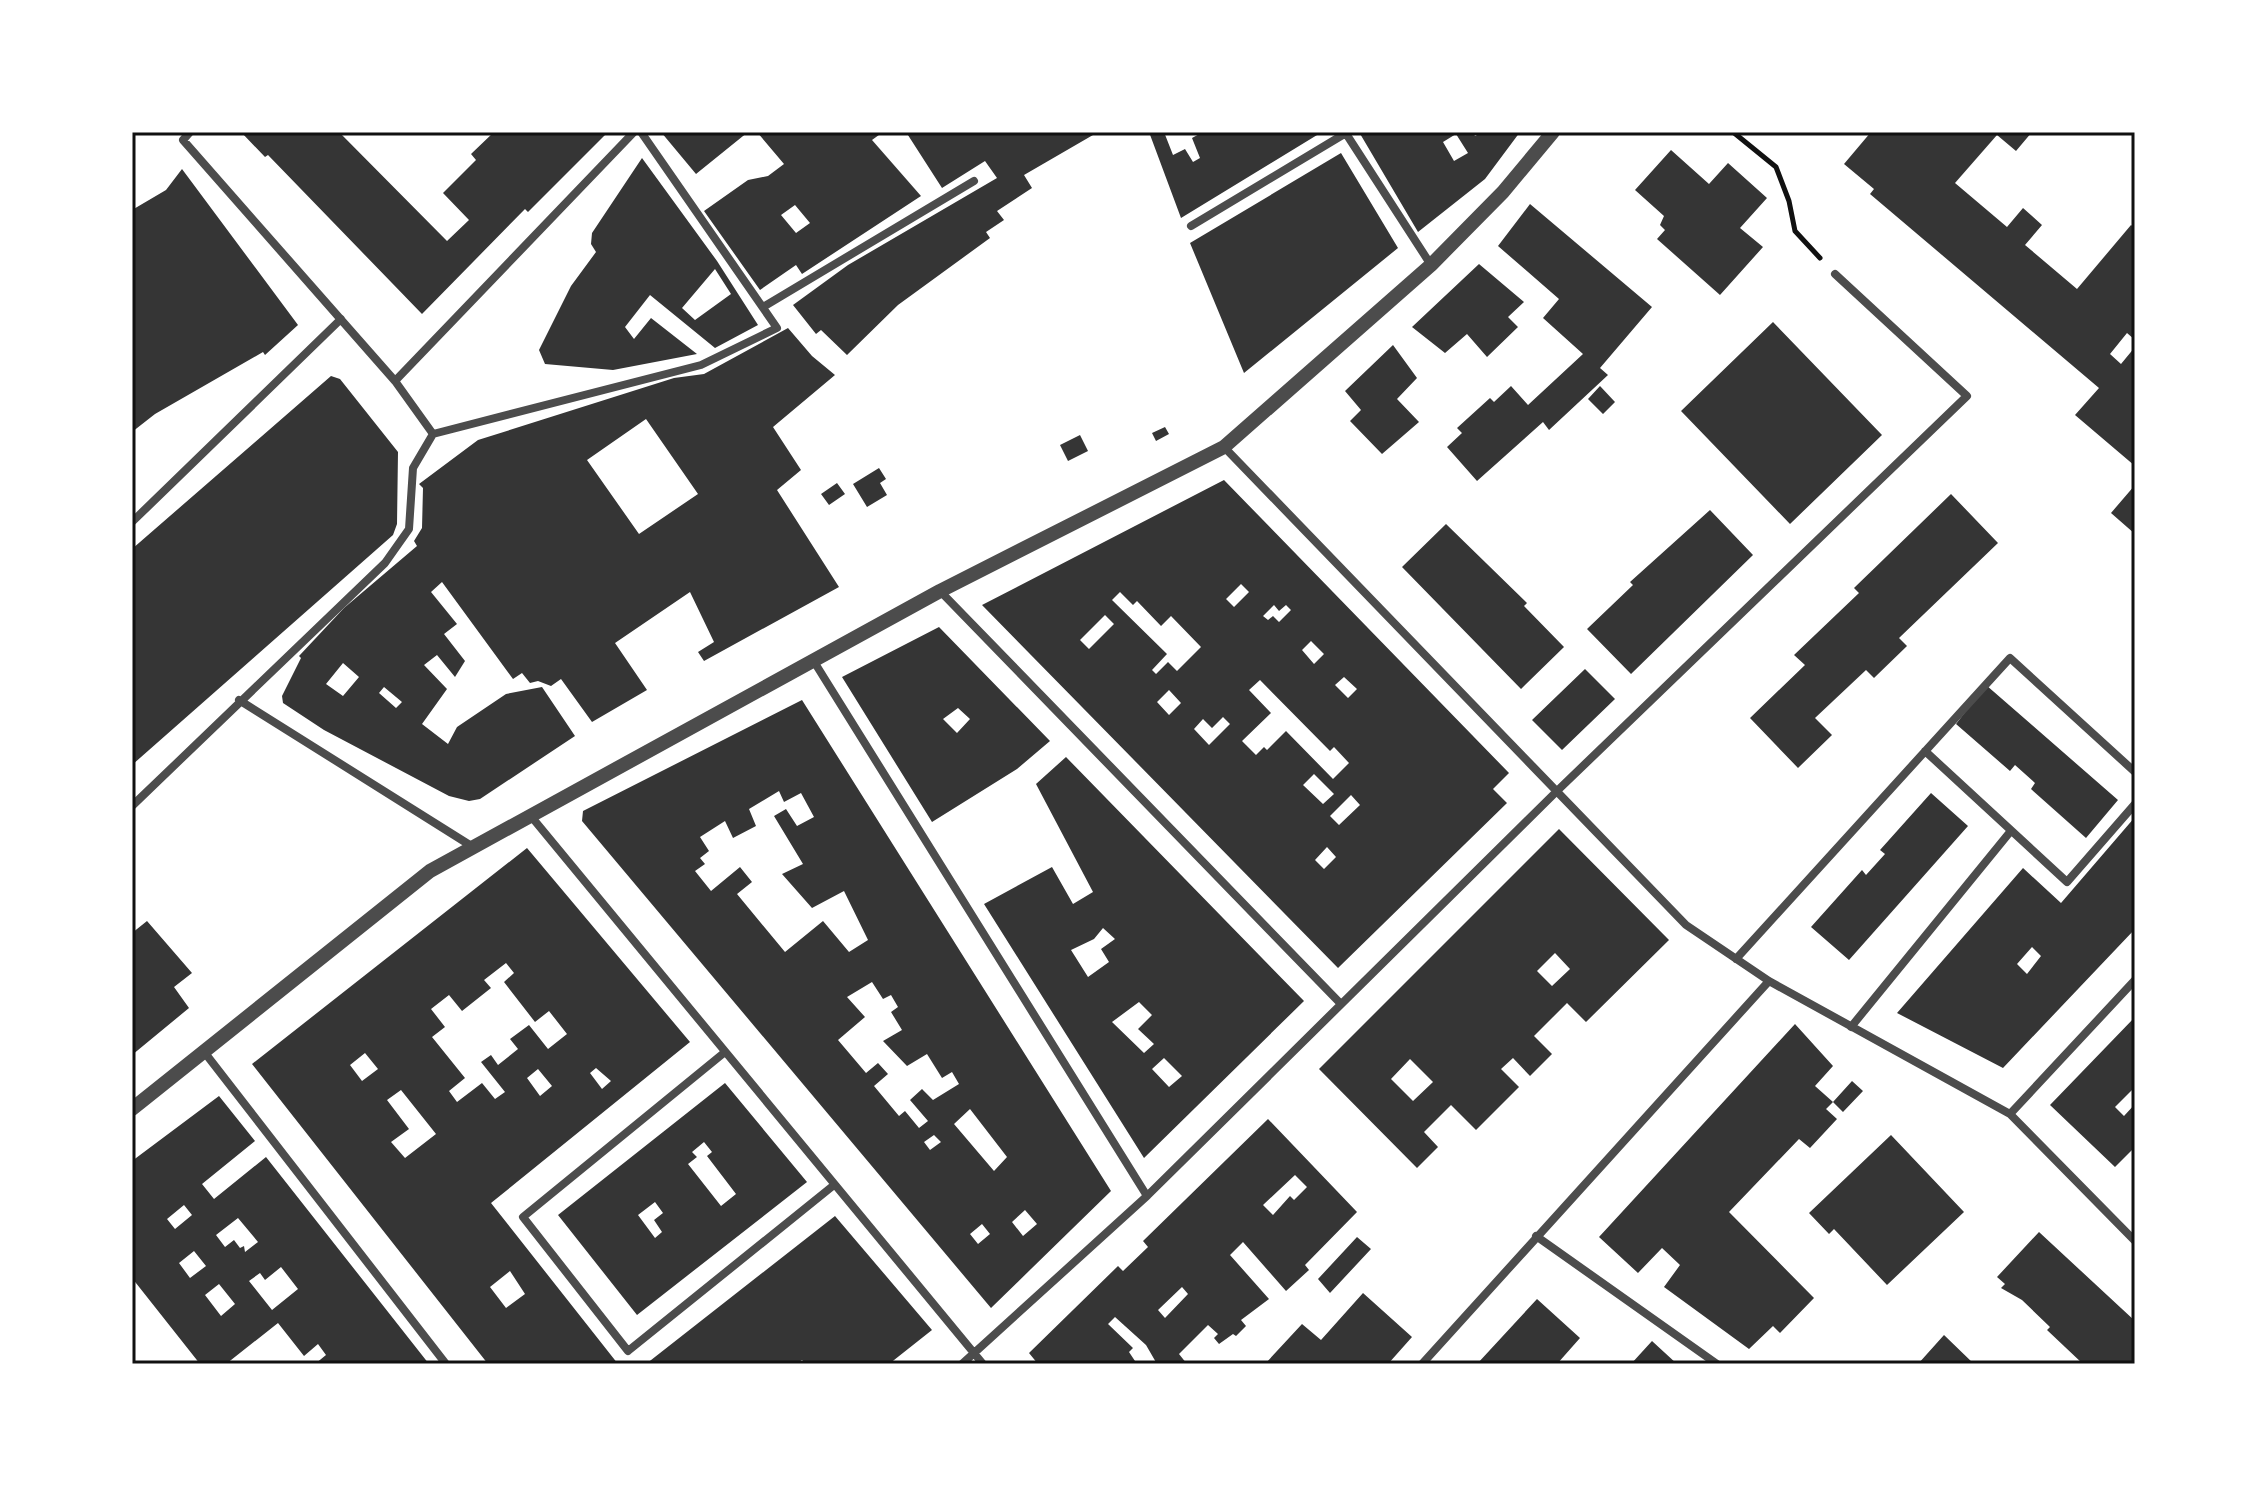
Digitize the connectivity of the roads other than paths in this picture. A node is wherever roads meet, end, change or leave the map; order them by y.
1 (190, 132) edge
2 (634, 132) edge
3 (641, 132) edge
4 (1553, 132) edge
5 (1346, 133) edge
6 (974, 181) dead end
7 (1191, 226) dead end
8 (1431, 265) junction
9 (1835, 274) road end
10 (763, 307) junction
11 (341, 319) junction
12 (395, 381) junction
13 (433, 434) junction
14 (1224, 447) junction
15 (132, 522) edge
16 (940, 591) junction
17 (813, 659) junction
18 (239, 700) junction
19 (1925, 751) junction
20 (2135, 772) edge
21 (1557, 791) junction
22 (2135, 804) edge
23 (132, 806) edge
24 (529, 814) junction
25 (2010, 832) junction
26 (473, 847) junction
27 (1736, 959) junction
28 (2135, 980) edge
29 (1769, 981) junction
30 (1340, 1003) junction
31 (1851, 1027) junction
32 (725, 1052) junction
33 (205, 1053) junction
34 (132, 1109) edge
35 (2010, 1114) junction
36 (834, 1185) junction
37 (1147, 1196) junction
38 (1536, 1236) junction
39 (2135, 1241) edge
40 (974, 1355) junction
41 (446, 1364) edge
42 (962, 1364) edge
43 (983, 1364) edge
44 (1422, 1364) edge
45 (1717, 1364) edge

1 - 11 street
2 - 12 street
3 - 10 street
4 - 8 street
5 - 7 street
5 - 8 street
6 - 10 street
8 - 14 street
9 - 21 street
10 - 13 street
11 - 12 street
11 - 15 street
12 - 13 street
13 - 18 street
14 - 16 street
14 - 21 street
16 - 17 street
16 - 30 street
17 - 24 street
17 - 37 street
18 - 23 street
18 - 26 street
19 - 20 street
19 - 25 street
19 - 27 street
21 - 27 street
21 - 30 street
22 - 25 street
24 - 26 street
24 - 32 street
25 - 31 street
26 - 33 street
27 - 29 street
28 - 35 street
29 - 31 street
29 - 38 street
30 - 37 street
31 - 35 street
32 - 36 street
32 - 36 street
33 - 34 street
33 - 41 street
35 - 39 street
36 - 40 street
37 - 40 street
38 - 44 street
38 - 45 street
40 - 42 street
40 - 43 street

